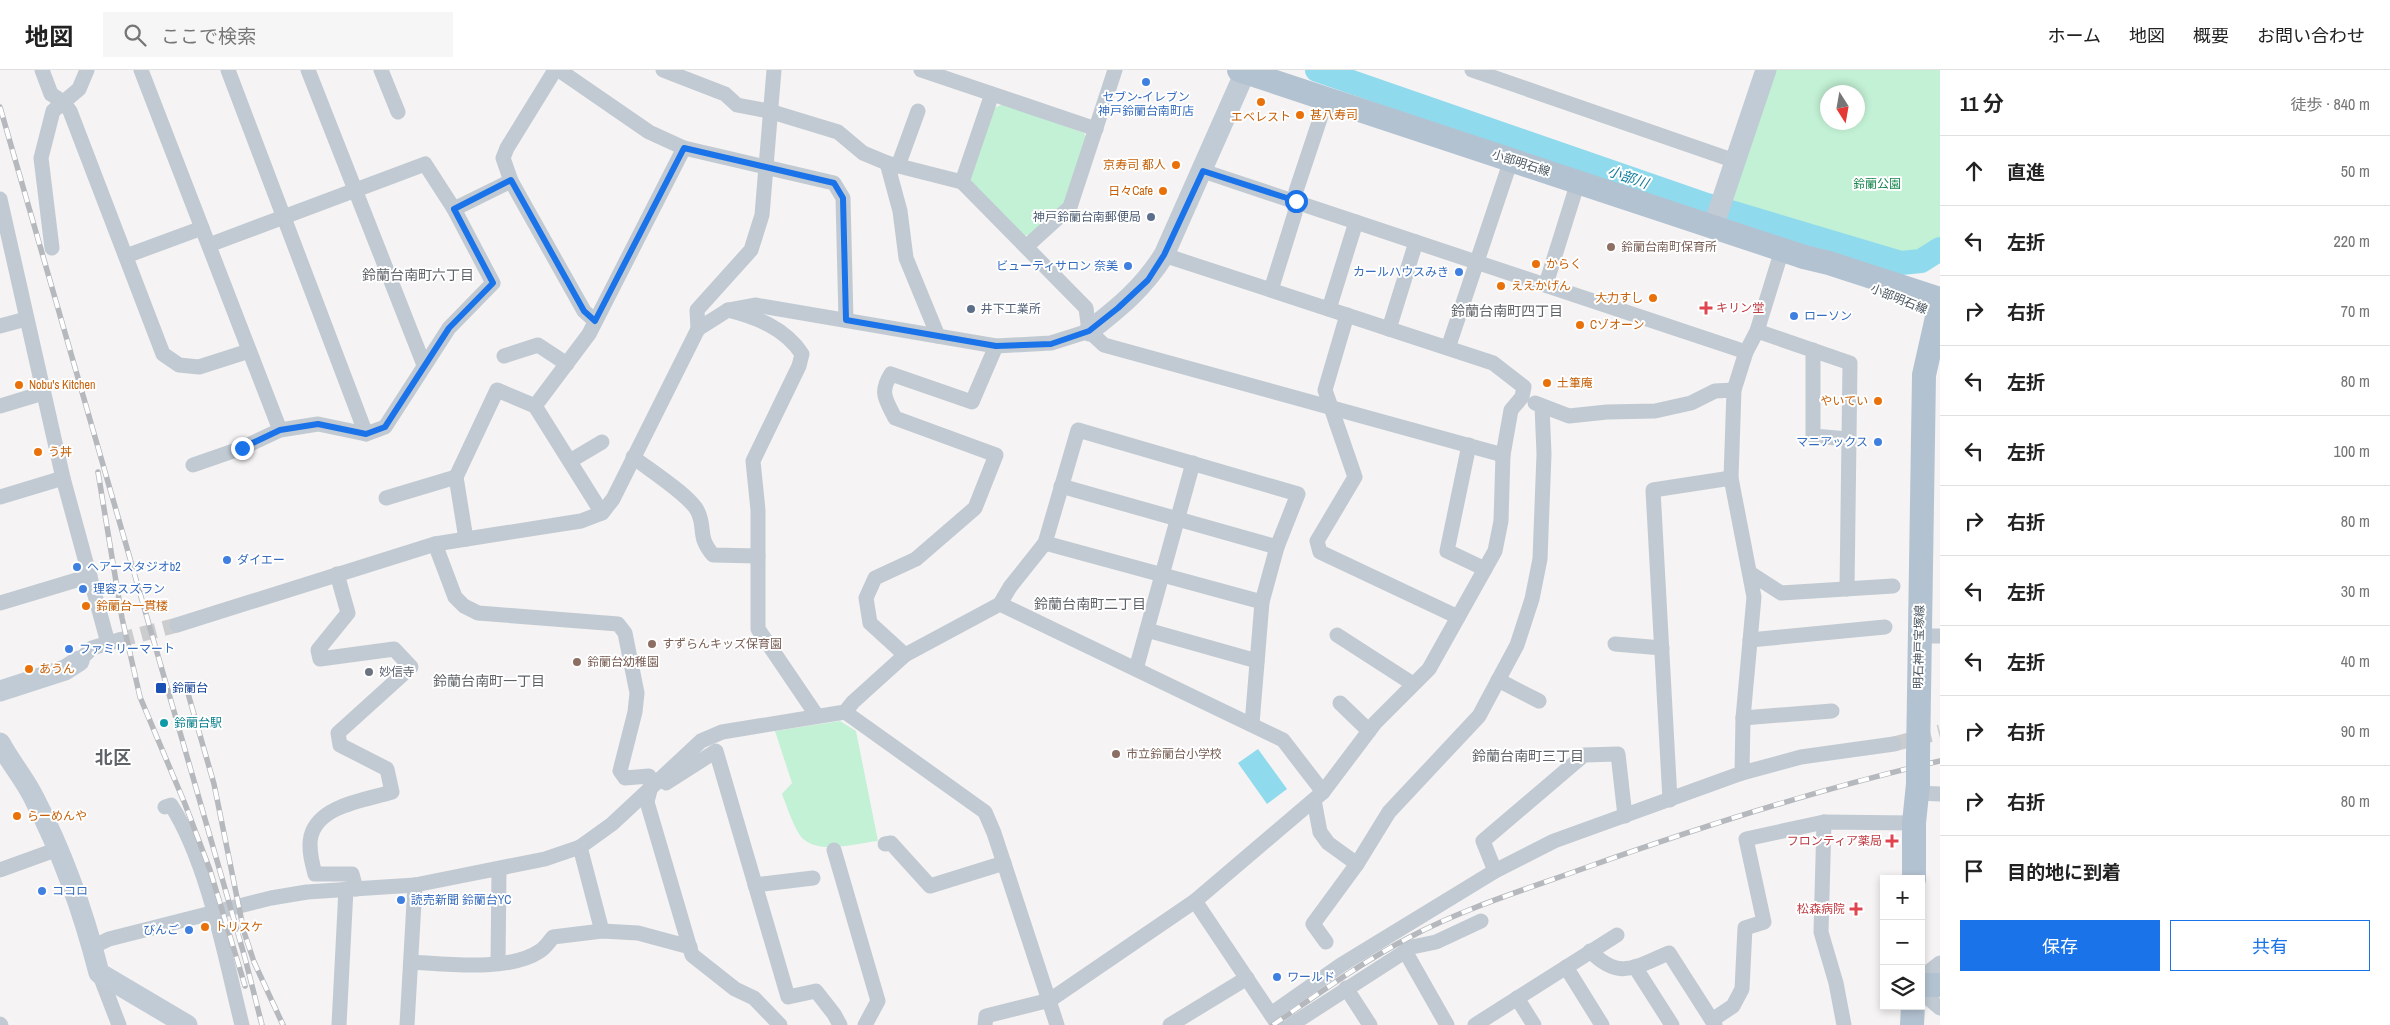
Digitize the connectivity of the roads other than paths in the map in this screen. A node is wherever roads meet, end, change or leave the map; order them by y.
1 (42, 70) edge
2 (87, 70) edge
3 (141, 70) edge
4 (228, 70) edge
5 (308, 70) edge
6 (381, 70) edge
7 (555, 70) edge
8 (559, 70) edge
9 (663, 70) edge
10 (774, 70) edge
11 (921, 70) edge
12 (1115, 70) edge
13 (1472, 70) edge
14 (1766, 70) edge
15 (1243, 71) edge
16 (992, 94) junction
17 (1327, 98) junction
18 (63, 102) junction
19 (918, 110) dead end
20 (769, 111) junction
21 (398, 112) dead end
22 (1096, 129) junction
23 (684, 148) junction
24 (1511, 160) junction
25 (893, 164) junction
26 (766, 167) junction
27 (1732, 170) junction
28 (1203, 171) junction
29 (511, 180) junction
30 (962, 182) junction
31 (1578, 182) junction
32 (355, 190) junction
33 (0, 199) edge
34 (1296, 201) junction
35 (454, 209) junction
36 (283, 217) junction
37 (1356, 222) junction
38 (1714, 223) junction
39 (202, 228) junction
40 (5, 242) edge
41 (1416, 242) junction
42 (208, 245) junction
43 (1026, 247) junction
44 (52, 248) dead end
45 (1793, 254) junction
46 (1164, 255) junction
47 (126, 256) junction
48 (1476, 261) junction
49 (1546, 284) junction
50 (1271, 290) junction
51 (1939, 308) edge
52 (1329, 309) junction
53 (728, 310) junction
54 (1347, 315) junction
55 (26, 319) junction
56 (846, 320) junction
57 (595, 321) junction
58 (0, 326) edge
59 (698, 329) junction
60 (1389, 329) junction
61 (1089, 331) junction
62 (1757, 331) junction
63 (938, 336) junction
64 (996, 346) junction
65 (1448, 348) junction
66 (1813, 350) junction
67 (249, 351) junction
68 (1746, 352) junction
69 (504, 356) dead end
70 (567, 364) junction
71 (424, 366) junction
72 (1940, 382) edge
73 (1734, 390) junction
74 (43, 393) junction
75 (1522, 397) junction
76 (0, 406) edge
77 (535, 406) junction
78 (1329, 406) junction
79 (1542, 406) junction
80 (1932, 416) edge
81 (280, 430) junction
82 (366, 434) junction
83 (1849, 439) junction
84 (602, 442) dead end
85 (1469, 445) junction
86 (1503, 454) junction
87 (633, 457) junction
88 (570, 462) junction
89 (1193, 463) junction
90 (193, 465) dead end
91 (456, 477) junction
92 (63, 478) junction
93 (1731, 478) junction
94 (1061, 486) junction
95 (0, 497) edge
96 (386, 498) dead end
97 (602, 513) junction
98 (1178, 519) junction
99 (466, 539) junction
100 (1045, 543) junction
101 (435, 544) junction
102 (1277, 547) junction
103 (758, 556) junction
104 (1485, 569) junction
105 (1750, 573) junction
106 (337, 574) junction
107 (1162, 574) junction
108 (90, 576) junction
109 (1893, 586) dead end
110 (1847, 589) junction
111 (1262, 602) junction
112 (0, 603) edge
113 (1000, 604) junction
114 (1458, 617) junction
115 (177, 624) tunnel mouth
116 (1886, 627) dead end
117 (1147, 630) junction
118 (1337, 635) dead end
119 (1929, 636) edge
120 (1750, 640) junction
121 (1615, 644) dead end
122 (1662, 648) junction
123 (905, 655) junction
124 (79, 661) joint
125 (1257, 661) junction
126 (1136, 669) junction
127 (1498, 680) junction
128 (1413, 684) junction
129 (0, 691) edge
130 (1539, 701) dead end
131 (1340, 703) dead end
132 (845, 712) junction
133 (1832, 712) dead end
134 (817, 716) junction
135 (1743, 718) junction
136 (1252, 724) junction
137 (1369, 731) junction
138 (0, 743) edge
139 (1894, 744) tunnel mouth
140 (1742, 773) junction
141 (651, 786) junction
142 (1925, 790) edge
143 (1319, 796) junction
144 (1670, 800) junction
145 (165, 807) dead end
146 (1625, 816) junction
147 (1824, 822) junction
148 (1914, 823) junction
149 (885, 844) dead end
150 (580, 847) junction
151 (58, 849) junction
152 (834, 850) dead end
153 (1004, 862) junction
154 (1357, 864) junction
155 (0, 870) edge
156 (499, 870) junction
157 (1494, 871) junction
158 (1914, 875) edge
159 (813, 878) dead end
160 (415, 885) junction
161 (755, 885) junction
162 (351, 889) junction
163 (1195, 901) junction
164 (213, 914) junction
165 (1481, 921) dead end
166 (602, 932) junction
167 (1617, 935) dead end
168 (1326, 942) dead end
169 (92, 946) junction
170 (690, 947) junction
171 (1405, 951) junction
172 (1590, 951) junction
173 (411, 962) junction
174 (1940, 962) edge
175 (498, 963) junction
176 (1566, 967) junction
177 (1636, 967) junction
178 (99, 973) junction
179 (1925, 975) edge
180 (1247, 978) junction
181 (1925, 985) edge
182 (1940, 985) edge
183 (1346, 988) junction
184 (1925, 995) edge
185 (1517, 998) junction
186 (1050, 1000) junction
187 (1940, 1008) edge
188 (1913, 1010) edge
189 (1274, 1019) edge
190 (1713, 1023) edge
191 (119, 1025) edge
192 (187, 1025) edge
193 (242, 1025) edge
194 (339, 1025) edge
195 (407, 1025) edge
196 (780, 1025) edge
197 (840, 1025) edge
198 (865, 1025) edge
199 (985, 1025) edge
200 (1057, 1025) edge
201 (1170, 1025) edge
202 (1291, 1025) edge
203 (1370, 1025) edge
204 (1447, 1025) edge
205 (1475, 1025) edge
206 (1534, 1025) edge
207 (1602, 1025) edge
208 (1672, 1025) edge
209 (1844, 1025) edge
210 (1912, 1025) edge

1 - 18 street
2 - 18 street
3 - 39 street
4 - 36 street
5 - 32 street
6 - 21 street
7 - 29 street
8 - 23 street
9 - 20 street
10 - 20 street
11 - 16 street
12 - 22 street
13 - 27 street
14 - 27 street
15 - 17 main road, 小部明石線
15 - 28 street
16 - 22 street
16 - 30 street
17 - 24 main road, 小部明石線
17 - 34 street
18 - 44 street
18 - 47 street
19 - 25 street
20 - 25 street
20 - 26 street
22 - 43 street
23 - 26 street
23 - 57 street
24 - 31 main road, 小部明石線
24 - 48 street
25 - 30 street
25 - 63 street
26 - 56 street
26 - 59 street
27 - 38 street
28 - 34 street
28 - 46 street
29 - 35 street
29 - 57 street
30 - 43 street
31 - 38 main road, 小部明石線
31 - 49 street
32 - 35 street
32 - 36 street
32 - 71 street
33 - 40 street
34 - 37 street
34 - 50 street
35 - 71 street
36 - 42 street
36 - 82 street
37 - 41 street
37 - 52 street
38 - 45 main road, 小部明石線
39 - 42 street
39 - 47 street
40 - 55 street
41 - 48 street
41 - 60 street
42 - 67 street
43 - 61 street
45 - 51 main road, 小部明石線
45 - 62 street
46 - 50 street
46 - 61 street
47 - 67 street
48 - 49 street
48 - 65 street
49 - 68 street
50 - 52 street
51 - 80 main road, 明石神戸宝塚線
52 - 54 street
53 - 56 street
53 - 59 street
53 - 103 street
54 - 60 street
54 - 78 street
55 - 58 street
55 - 74 street
56 - 63 street
57 - 70 street
59 - 87 street
60 - 65 street
61 - 64 street
61 - 78 street
62 - 66 street
62 - 68 street
63 - 64 street
64 - 123 street
65 - 75 street
66 - 83 street
66 - 83 street
67 - 81 street
68 - 73 street
69 - 70 street
70 - 77 street
71 - 82 street
72 - 80 main road, 明石神戸宝塚線
73 - 79 street
73 - 93 street
74 - 76 street
74 - 92 street
75 - 79 street
75 - 86 street
77 - 88 street
77 - 91 street
78 - 85 street
78 - 114 street
79 - 127 street
80 - 119 main road, 明石神戸宝塚線
81 - 82 street
81 - 90 street
83 - 110 street
84 - 88 street
85 - 86 street
85 - 104 street
86 - 104 street
87 - 97 street
87 - 103 street
88 - 97 street
89 - 94 street
89 - 98 street
89 - 102 street
91 - 96 street
91 - 99 street
92 - 95 street
92 - 108 street
93 - 105 street
93 - 122 street
94 - 98 street
94 - 100 street
97 - 99 street
98 - 102 street
98 - 107 street
99 - 101 street
100 - 107 street
100 - 113 street
101 - 106 street
101 - 141 street
102 - 111 street
103 - 134 street
104 - 114 street
105 - 110 street
105 - 120 street
106 - 115 street
106 - 162 street
107 - 111 street
107 - 117 street
108 - 112 street
108 - 124 street
109 - 110 street
111 - 125 street
113 - 123 street
113 - 126 street
114 - 128 street
116 - 120 street
117 - 125 street
117 - 126 street
118 - 128 street
119 - 142 main road, 明石神戸宝塚線, bridge
120 - 135 street
121 - 122 street
122 - 144 street
123 - 132 street
124 - 129 street
125 - 136 street
126 - 136 street
127 - 130 street
127 - 154 street
128 - 137 street
131 - 137 street
132 - 134 street
132 - 153 street
133 - 135 street
134 - 141 street
135 - 140 street
136 - 143 street
137 - 143 street
138 - 151 street
139 - 140 street
140 - 144 street
141 - 150 street
141 - 161 street
141 - 170 street
142 - 148 main road, 明石神戸宝塚線
143 - 154 street
143 - 163 street
144 - 146 street
145 - 164 street
146 - 157 street
146 - 157 street
147 - 148 street
147 - 190 street
147 - 209 street
148 - 158 main road, 明石神戸宝塚線
149 - 153 street
150 - 156 street
150 - 166 street
151 - 155 street
151 - 169 street
152 - 198 street
153 - 186 street
154 - 168 street
156 - 160 street
156 - 175 street
157 - 189 street
159 - 161 street
160 - 162 street
160 - 173 street
161 - 197 street
162 - 164 street
162 - 194 street
163 - 180 street
163 - 186 street
164 - 169 street
164 - 193 street
165 - 171 street
166 - 170 street
166 - 175 street
167 - 172 street
169 - 178 street
170 - 196 street
171 - 183 street
171 - 204 street
172 - 176 street
172 - 177 street
173 - 175 street
173 - 195 street
174 - 179 street
176 - 185 street
176 - 207 street
177 - 190 street
177 - 208 street
178 - 191 street
178 - 192 street
180 - 189 street
180 - 201 street
181 - 182 main road
183 - 202 street
183 - 203 street
184 - 187 street
185 - 205 street
185 - 206 street
186 - 199 street
186 - 200 street
188 - 210 main road

